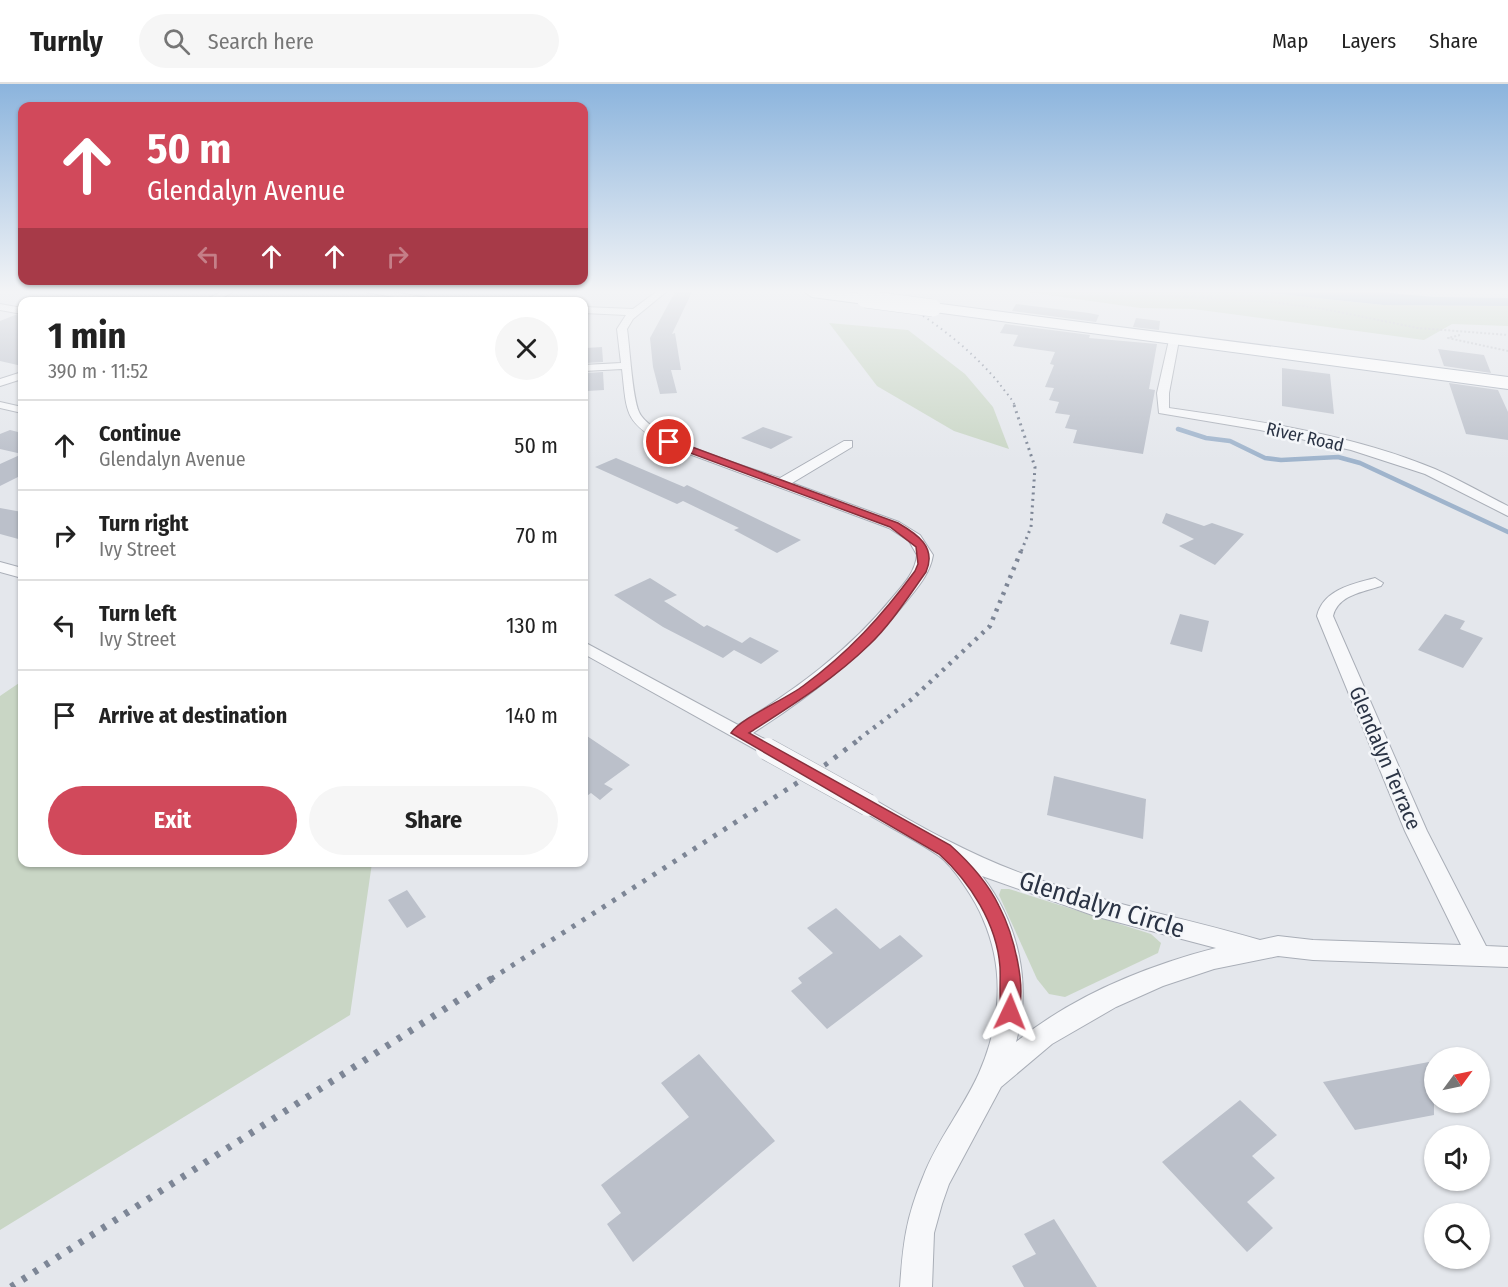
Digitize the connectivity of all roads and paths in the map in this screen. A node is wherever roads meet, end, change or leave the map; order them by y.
1 (624, 348) edge
2 (1172, 348) edge
3 (1237, 348) edge
4 (626, 366) junction
5 (588, 368) edge
6 (18, 376) edge
7 (0, 383) edge
8 (1508, 383) edge
9 (0, 405) edge
10 (18, 409) edge
11 (848, 444) dead end
12 (783, 483) junction
13 (1508, 512) edge
14 (0, 567) edge
15 (18, 572) edge
16 (1375, 583) dead end
17 (588, 649) edge
18 (738, 733) junction
19 (945, 849) junction
20 (1262, 950) junction
21 (1479, 956) junction
22 (1508, 957) edge
23 (991, 1078) junction
24 (916, 1287) edge

1 - 4 street
2 - 13 street, River Road
3 - 8 main road
4 - 5 street
4 - 12 street
6 - 7 street
9 - 10 street
11 - 12 street
12 - 18 street
14 - 15 street
16 - 21 street, Glendalyn Terrace
17 - 18 street
18 - 19 street, bridge
19 - 20 street, Glendalyn Circle
19 - 23 street, Glendalyn Circle
20 - 21 street, Glendalyn Circle
20 - 23 street, Glendalyn Circle
21 - 22 street, Glendalyn Circle
23 - 24 street, Glendalyn Circle

